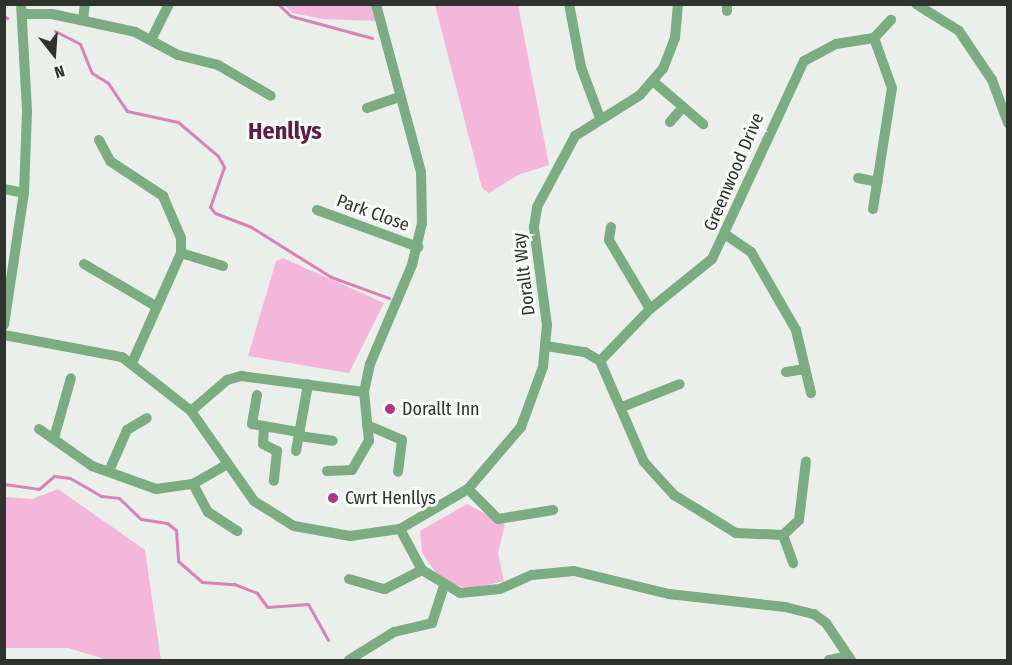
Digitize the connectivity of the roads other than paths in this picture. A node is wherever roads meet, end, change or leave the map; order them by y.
1 (85, 4) edge
2 (169, 4) edge
3 (376, 4) edge
4 (569, 4) edge
5 (678, 4) edge
6 (916, 4) edge
7 (21, 9) edge
8 (83, 20) junction
9 (891, 20) dead end
10 (874, 38) junction
11 (151, 40) junction
12 (654, 82) junction
13 (271, 96) dead end
14 (399, 98) junction
15 (683, 107) junction
16 (367, 108) dead end
17 (600, 118) junction
18 (670, 122) dead end
19 (1008, 123) edge
20 (703, 124) dead end
21 (99, 140) dead end
22 (858, 178) dead end
23 (878, 182) junction
24 (4, 189) edge
25 (24, 193) junction
26 (873, 209) dead end
27 (317, 210) dead end
28 (611, 227) dead end
29 (726, 235) junction
30 (418, 247) junction
31 (181, 253) junction
32 (84, 264) dead end
33 (223, 266) dead end
34 (154, 305) junction
35 (650, 309) junction
36 (4, 325) edge
37 (4, 335) edge
38 (546, 346) junction
39 (600, 362) junction
40 (132, 363) junction
41 (805, 369) junction
42 (786, 372) dead end
43 (71, 378) dead end
44 (308, 384) junction
45 (680, 384) dead end
46 (364, 392) junction
47 (811, 393) dead end
48 (257, 395) dead end
49 (622, 407) junction
50 (191, 411) junction
51 (147, 418) dead end
52 (367, 425) junction
53 (264, 426) junction
54 (39, 429) dead end
55 (299, 434) junction
56 (54, 438) junction
57 (333, 441) dead end
58 (296, 451) dead end
59 (806, 461) dead end
60 (226, 465) junction
61 (108, 471) junction
62 (327, 471) dead end
63 (399, 471) dead end
64 (274, 482) dead end
65 (193, 484) junction
66 (468, 489) junction
67 (553, 510) dead end
68 (400, 529) junction
69 (237, 531) dead end
70 (783, 535) junction
71 (793, 563) dead end
72 (422, 570) junction
73 (349, 579) dead end
74 (444, 586) junction
75 (850, 658) edge
76 (349, 660) edge
77 (829, 660) edge

1 - 8 street
2 - 11 street
3 - 14 street
4 - 17 street
5 - 12 street, Dorallt Way
6 - 19 street
7 - 8 street
7 - 25 street
8 - 11 street
9 - 10 street
10 - 23 street
10 - 29 street, Greenwood Drive
11 - 13 street
12 - 15 street
12 - 17 street, Dorallt Way
14 - 16 street
14 - 30 street
15 - 18 street
15 - 20 street
17 - 38 street, Dorallt Way
21 - 31 street
22 - 23 street
23 - 26 street
24 - 25 street
25 - 36 street
27 - 30 street, Park Close
28 - 35 street
29 - 35 street, Greenwood Drive
29 - 41 street
30 - 46 street
31 - 33 street
31 - 34 street
32 - 34 street
34 - 40 street
35 - 39 street, Greenwood Drive
37 - 40 street, Dorallt Way
38 - 39 street
38 - 66 street, Dorallt Way
39 - 49 street
40 - 50 street, Dorallt Way
41 - 42 street
41 - 47 street
43 - 56 street
44 - 46 street
44 - 50 street
44 - 55 street
45 - 49 street
46 - 52 street
48 - 53 street
49 - 70 street
50 - 60 street, Dorallt Way
51 - 61 street
52 - 62 street
52 - 63 street
53 - 55 street
53 - 64 street
54 - 56 street
55 - 57 street
55 - 58 street
56 - 61 street
59 - 70 street
60 - 65 street
60 - 68 street, Dorallt Way
61 - 65 street
65 - 69 street
66 - 67 street
66 - 68 street, Dorallt Way
68 - 72 street
70 - 71 street
72 - 73 street
72 - 74 street
74 - 75 street
74 - 76 street
75 - 77 street

